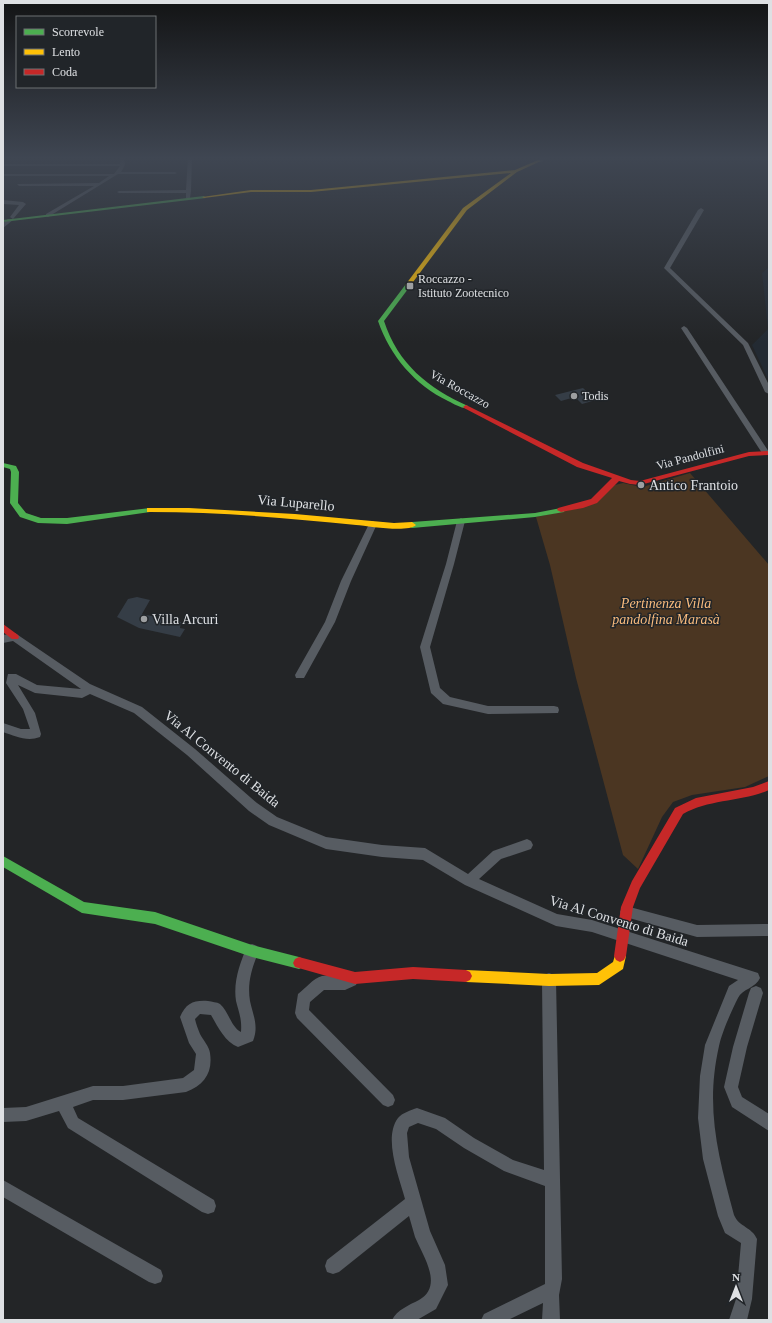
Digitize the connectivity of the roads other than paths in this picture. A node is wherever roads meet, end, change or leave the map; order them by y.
1 (458, 219) edge
2 (696, 219) edge
3 (684, 328) dead end
4 (769, 392) edge
5 (768, 453) edge
6 (3, 465) edge
7 (617, 478) junction
8 (462, 521) junction
9 (373, 524) junction
10 (3, 627) edge
11 (15, 637) junction
12 (3, 639) edge
13 (300, 675) dead end
14 (88, 689) junction
15 (554, 710) dead end
16 (3, 727) edge
17 (769, 785) edge
18 (527, 845) dead end
19 (3, 861) edge
20 (469, 882) junction
21 (626, 912) junction
22 (769, 930) edge
23 (623, 937) junction
24 (252, 951) junction
25 (355, 978) junction
26 (550, 980) junction
27 (756, 993) dead end
28 (388, 1100) dead end
29 (62, 1102) junction
30 (3, 1115) edge
31 (769, 1123) edge
32 (552, 1181) junction
33 (3, 1188) edge
34 (414, 1202) junction
35 (208, 1206) dead end
36 (333, 1266) dead end
37 (155, 1276) dead end
38 (552, 1289) junction
39 (401, 1320) edge
40 (490, 1320) edge
41 (551, 1320) edge
42 (738, 1320) edge

1 - 7 street, Via Roccazzo
2 - 4 street
3 - 5 street
5 - 7 street, Via Pandolfini
6 - 9 street, Via Luparello
7 - 8 street, Via Luparello
8 - 9 street, Via Luparello
8 - 15 street
9 - 13 street
10 - 11 street
11 - 12 street
11 - 14 street, Via Al Convento di Baida
14 - 16 street
14 - 20 street, Via Al Convento di Baida
17 - 21 street
18 - 20 street
19 - 24 street
20 - 23 street, Via Al Convento di Baida
21 - 22 street
21 - 23 street
23 - 26 street
23 - 42 street, Via Al Convento di Baida
24 - 25 street
24 - 29 street
25 - 26 street
25 - 28 street
26 - 32 street
27 - 31 street
29 - 30 street
29 - 35 street
32 - 34 street
32 - 38 street
33 - 37 street
34 - 36 street
34 - 39 street
38 - 40 street
38 - 41 street

